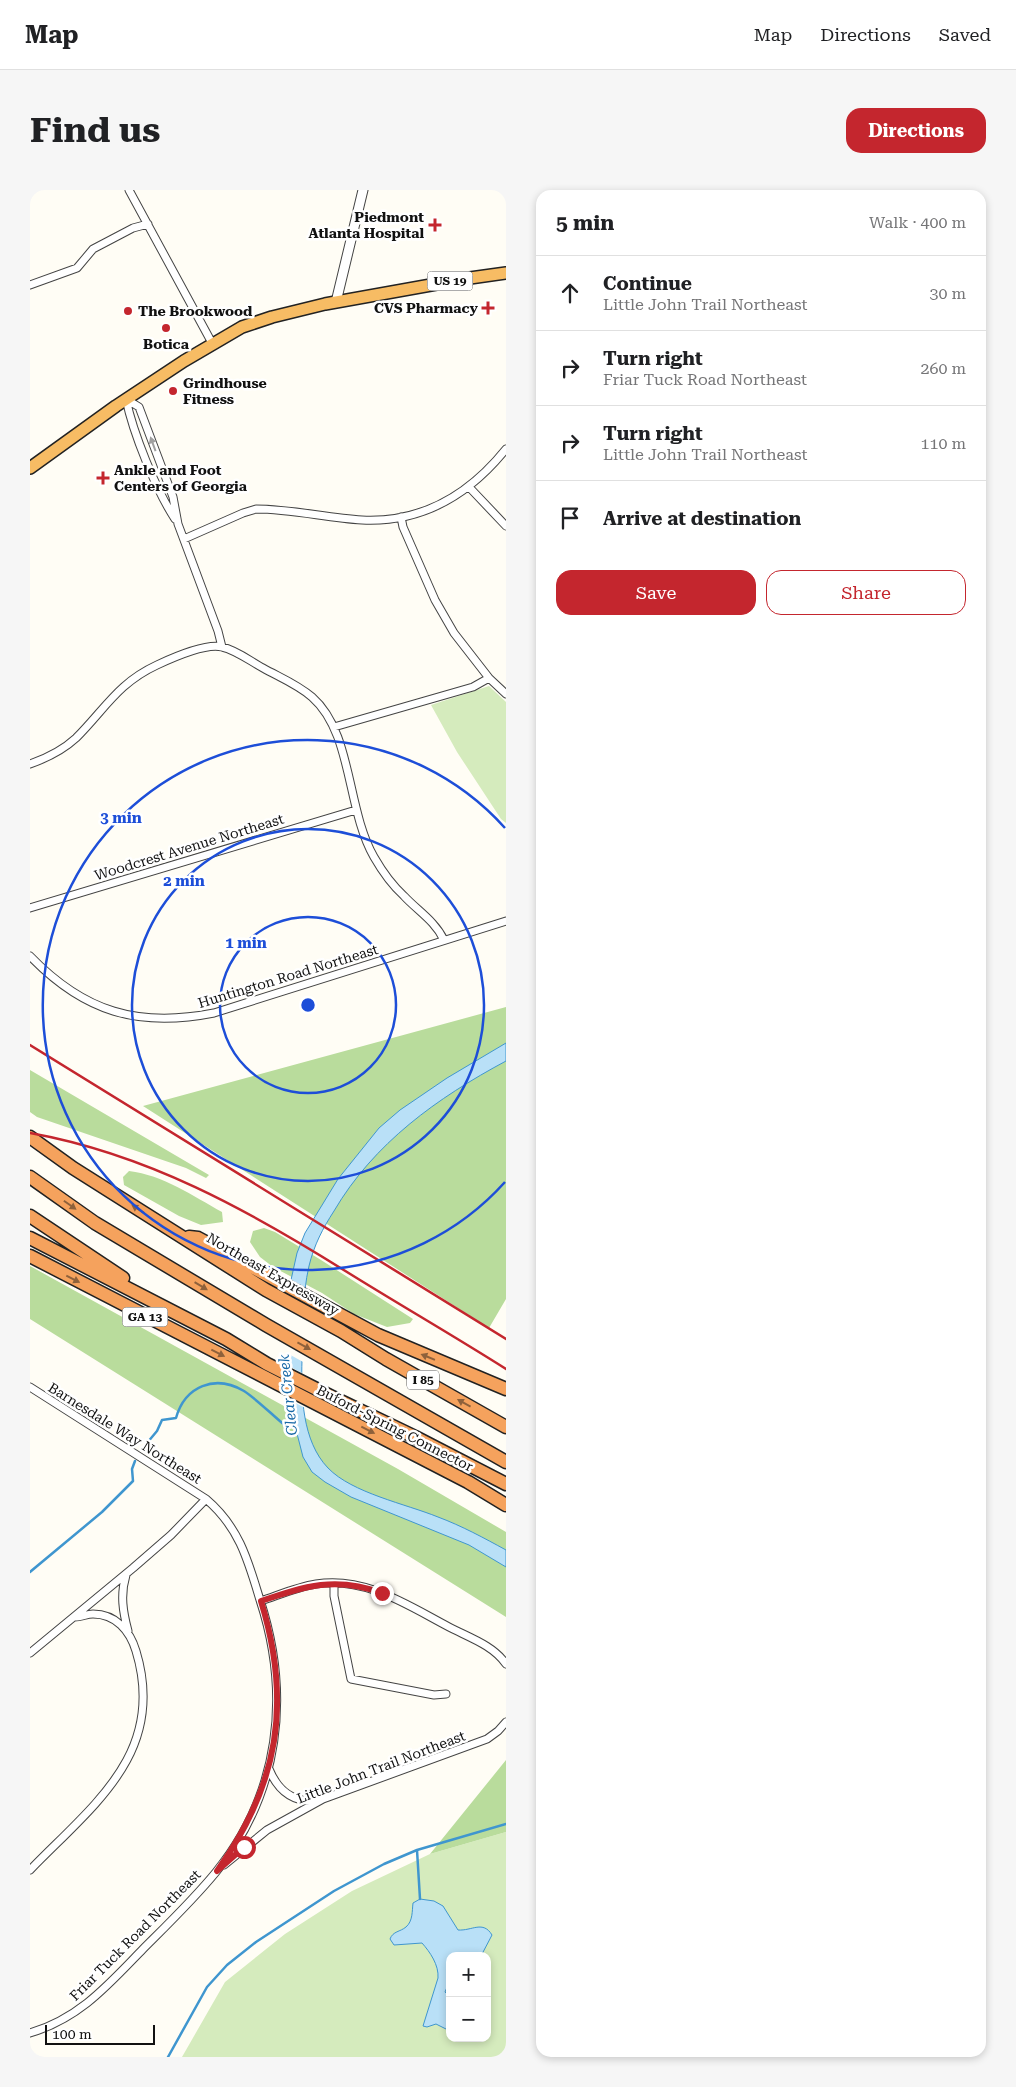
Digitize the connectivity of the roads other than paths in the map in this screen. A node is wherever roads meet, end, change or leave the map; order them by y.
1 (129, 190) edge
2 (363, 190) edge
3 (148, 224) junction
4 (506, 273) edge
5 (30, 285) edge
6 (336, 302) junction
7 (212, 344) junction
8 (126, 399) junction
9 (506, 449) edge
10 (30, 468) edge
11 (469, 487) junction
12 (401, 517) junction
13 (178, 524) junction
14 (506, 526) edge
15 (184, 539) junction
16 (222, 647) junction
17 (489, 678) junction
18 (506, 694) edge
19 (334, 727) junction
20 (30, 764) edge
21 (356, 810) junction
22 (30, 908) edge
23 (506, 921) edge
24 (444, 940) junction
25 (30, 956) edge
26 (30, 1137) edge
27 (30, 1178) edge
28 (30, 1216) edge
29 (179, 1236) junction
30 (30, 1238) edge
31 (30, 1256) edge
32 (197, 1324) junction
33 (30, 1388) edge
34 (506, 1389) edge
35 (506, 1427) edge
36 (506, 1462) edge
37 (506, 1484) edge
38 (206, 1499) junction
39 (506, 1505) edge
40 (126, 1575) junction
41 (334, 1583) junction
42 (261, 1601) junction
43 (75, 1617) junction
44 (128, 1631) junction
45 (31, 1653) edge
46 (506, 1664) edge
47 (446, 1694) dead end
48 (506, 1722) edge
49 (269, 1768) junction
50 (321, 1801) junction
51 (30, 1870) edge
52 (217, 1871) junction
53 (30, 2033) edge

1 - 3 street
2 - 6 street
3 - 5 street
3 - 7 street
4 - 6 highway, US 19
6 - 7 highway, US 19
7 - 8 highway, US 19
8 - 10 highway, US 19
8 - 13 street
13 -> 8 street
9 - 11 street
11 - 12 street
11 - 14 street
12 - 15 street
12 - 17 street
13 - 15 street
15 - 16 street
16 - 19 street
16 - 20 street
17 - 18 street
17 - 19 street
19 - 21 street
21 - 22 street, Woodcrest Avenue Northeast
21 - 24 street
23 - 24 street, Huntington Road Northeast
24 - 25 street, Huntington Road Northeast
29 -> 26 highway, Northeast Expressway / I 85
27 -> 36 highway, I 85
28 - 32 highway
34 -> 29 highway
35 -> 29 highway, Northeast Expressway / I 85
30 - 32 highway, Buford-Spring Connector / GA 13
31 -> 39 highway, Buford-Spring Connector / GA 13
32 - 37 highway, Buford-Spring Connector / GA 13
33 - 38 street, Barnesdale Way Northeast
38 - 40 street
38 - 42 street, Friar Tuck Road Northeast
40 - 43 street
40 - 44 street
41 - 42 street
41 - 46 street
41 - 47 street
42 - 49 street, Friar Tuck Road Northeast
43 - 44 street
43 - 45 street
44 - 51 street
48 - 50 street, Little John Trail Northeast
49 - 50 street
49 - 52 street, Friar Tuck Road Northeast
50 - 52 street, Little John Trail Northeast
52 - 53 street, Friar Tuck Road Northeast

